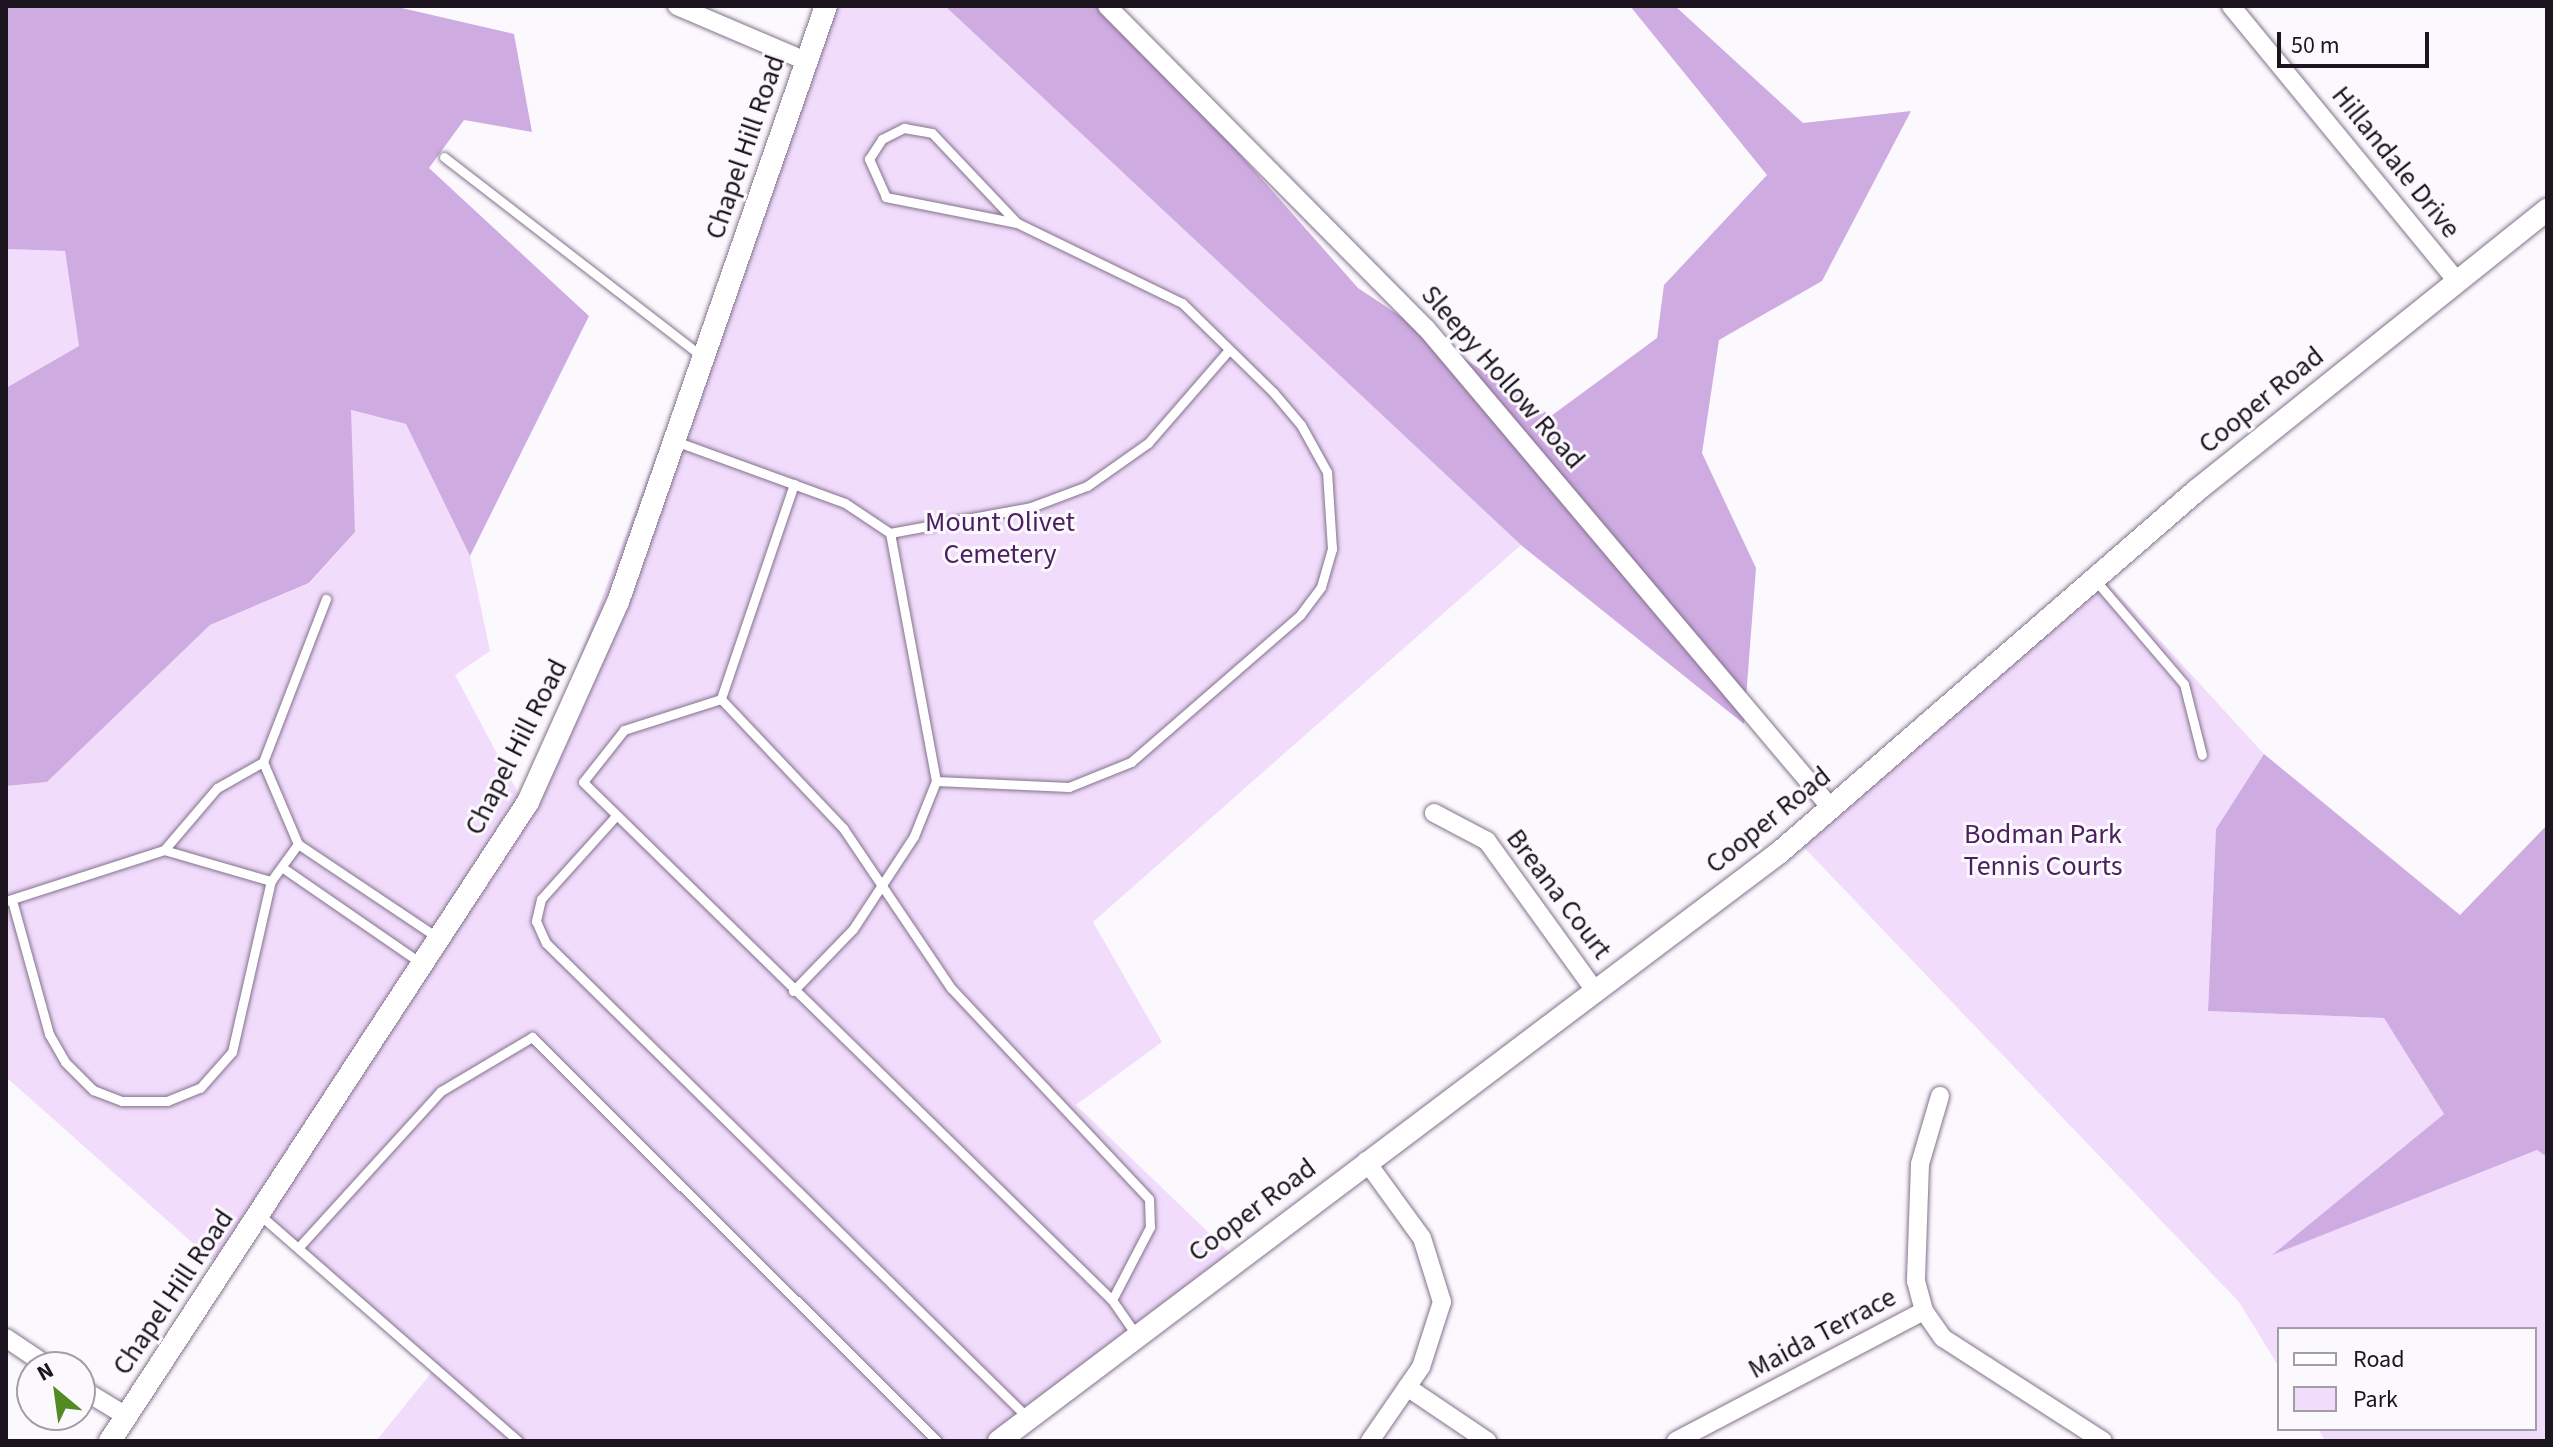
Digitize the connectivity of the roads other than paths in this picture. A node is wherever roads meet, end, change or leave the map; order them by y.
1 (677, 6) edge
2 (826, 6) edge
3 (1107, 6) edge
4 (2231, 6) edge
5 (806, 61) junction
6 (444, 157) dead end
7 (2547, 210) edge
8 (1017, 223) junction
9 (2456, 280) junction
10 (1228, 351) junction
11 (704, 358) junction
12 (675, 441) junction
13 (794, 484) junction
14 (890, 533) junction
15 (2096, 581) junction
16 (326, 599) dead end
17 (721, 699) junction
18 (2202, 755) dead end
19 (263, 762) junction
20 (936, 781) junction
21 (1831, 808) junction
22 (1434, 813) dead end
23 (614, 818) junction
24 (298, 844) junction
25 (164, 850) junction
26 (286, 870) junction
27 (271, 881) junction
28 (881, 887) junction
29 (9, 903) edge
30 (440, 939) junction
31 (423, 965) junction
32 (1593, 988) junction
33 (793, 991) junction
34 (1940, 1096) dead end
35 (1366, 1161) junction
36 (260, 1215) junction
37 (298, 1248) junction
38 (1112, 1300) junction
39 (1924, 1311) junction
40 (1137, 1336) junction
41 (6, 1338) edge
42 (25, 1351) edge
43 (1407, 1387) junction
44 (96, 1398) edge
45 (126, 1416) junction
46 (1029, 1419) junction
47 (110, 1441) edge
48 (518, 1441) edge
49 (937, 1441) edge
50 (999, 1441) edge
51 (1370, 1441) edge
52 (1487, 1441) edge
53 (1676, 1441) edge
54 (2103, 1441) edge

1 - 5 street
2 - 5 street, Chapel Hill Road
3 - 21 street, Sleepy Hollow Road
4 - 9 street, Hillandale Drive
5 - 11 street, Chapel Hill Road
6 - 11 lane
7 - 9 street, Cooper Road
8 - 8 lane
8 - 10 lane
9 - 15 street, Cooper Road
10 - 14 lane
10 - 20 lane
11 - 12 street, Chapel Hill Road
12 - 13 lane
12 - 30 street, Chapel Hill Road
13 - 14 lane
13 - 17 lane
14 - 20 lane
15 - 18 lane
15 - 21 street, Cooper Road
16 - 19 lane
17 - 23 lane
17 - 28 lane
19 - 24 lane
19 - 25 lane
20 - 28 lane
21 - 32 street, Cooper Road
22 - 32 street, Breana Court
23 - 33 lane
23 - 46 lane
24 - 26 lane
24 - 30 lane
25 - 27 lane
25 - 29 lane
26 - 27 lane
26 - 31 lane
27 - 29 lane
28 - 33 lane
28 - 38 lane
30 - 31 street, Chapel Hill Road
31 - 36 street, Chapel Hill Road
32 - 35 street, Cooper Road
33 - 38 lane
34 - 39 street
35 - 40 street, Cooper Road
35 - 43 street
36 - 37 lane
36 - 45 street, Chapel Hill Road
37 - 48 lane
37 - 49 lane
38 - 40 lane
39 - 53 street, Maida Terrace
39 - 54 street, Maida Terrace
40 - 46 street, Cooper Road
41 - 42 street
43 - 51 street
43 - 52 street
44 - 45 street
45 - 47 street, Chapel Hill Road
46 - 50 street, Cooper Road

